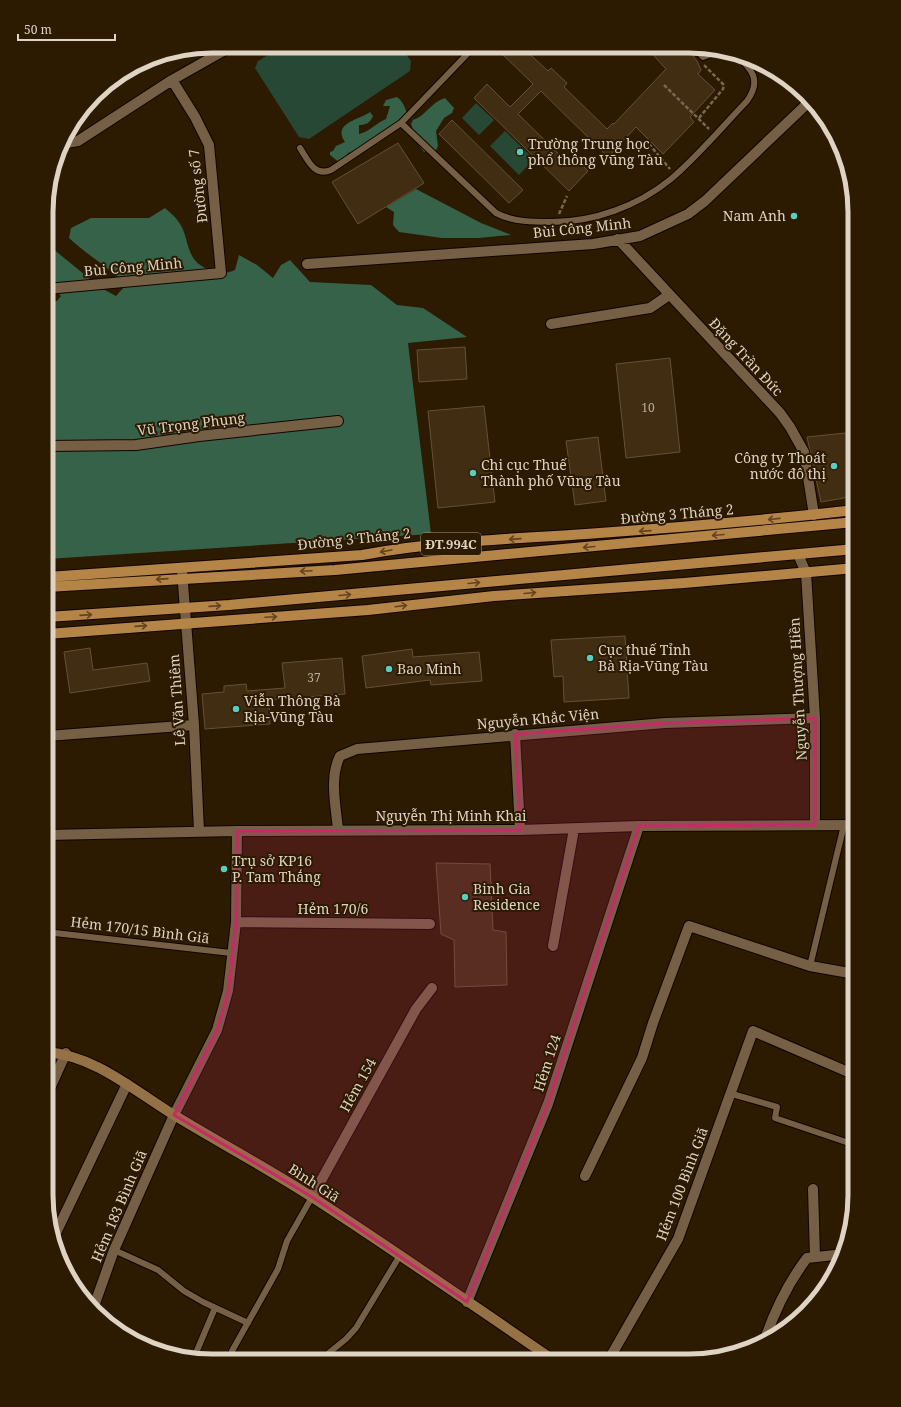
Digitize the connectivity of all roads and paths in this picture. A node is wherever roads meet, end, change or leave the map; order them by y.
1 (220, 53) edge
2 (468, 53) edge
3 (699, 53) edge
4 (710, 54) edge
5 (744, 63) edge
6 (703, 64) dead end
7 (172, 80) junction
8 (664, 85) dead end
9 (806, 104) edge
10 (699, 118) junction
11 (401, 123) junction
12 (714, 135) junction
13 (69, 143) edge
14 (649, 144) dead end
15 (300, 148) dead end
16 (675, 175) junction
17 (567, 196) dead end
18 (556, 222) junction
19 (618, 240) junction
20 (307, 264) dead end
21 (221, 273) joint
22 (53, 288) edge
23 (669, 295) junction
24 (551, 324) dead end
25 (338, 421) dead end
26 (53, 446) edge
27 (848, 511) edge
28 (814, 515) junction
29 (793, 522) junction
30 (848, 522) edge
31 (660, 530) junction
32 (661, 540) junction
33 (848, 550) edge
34 (798, 554) junction
35 (182, 567) junction
36 (848, 569) edge
37 (806, 573) junction
38 (53, 577) edge
39 (182, 578) junction
40 (53, 587) edge
41 (185, 608) junction
42 (53, 617) edge
43 (186, 623) junction
44 (53, 634) edge
45 (815, 718) junction
46 (194, 725) junction
47 (515, 734) junction
48 (53, 736) edge
49 (815, 825) junction
50 (844, 825) junction
51 (848, 825) edge
52 (639, 826) junction
53 (574, 829) junction
54 (338, 830) junction
55 (520, 830) junction
56 (237, 831) junction
57 (199, 832) junction
58 (53, 835) edge
59 (236, 922) junction
60 (430, 924) dead end
61 (53, 933) edge
62 (553, 946) dead end
63 (231, 953) junction
64 (810, 966) junction
65 (848, 973) edge
66 (432, 988) dead end
67 (53, 1052) edge
68 (66, 1053) junction
69 (848, 1072) edge
70 (53, 1082) edge
71 (127, 1084) junction
72 (732, 1094) junction
73 (174, 1115) junction
74 (848, 1143) edge
75 (585, 1176) dead end
76 (813, 1189) dead end
77 (312, 1197) junction
78 (57, 1231) edge
79 (114, 1250) junction
80 (836, 1255) edge
81 (399, 1256) junction
82 (815, 1257) junction
83 (467, 1302) junction
84 (95, 1303) edge
85 (215, 1308) junction
86 (248, 1323) junction
87 (768, 1333) edge
88 (232, 1352) dead end
89 (196, 1353) edge
90 (327, 1354) edge
91 (545, 1354) edge
92 (612, 1354) edge

1 - 7 street
2 - 11 lane
3 - 4 lane
5 - 12 lane
6 - 10 path
7 - 13 street
7 - 21 street, Đường số 7
8 - 10 path
9 - 19 street, Bùi Công Minh
10 - 12 path
11 - 15 lane
11 - 18 lane
12 - 16 lane
14 - 16 path
16 - 18 lane
17 - 18 path
19 - 20 street, Bùi Công Minh
19 - 23 street, Đặng Trần Đức
21 - 22 street, Bùi Công Minh
23 - 24 street
23 - 28 street, Đặng Trần Đức
25 - 26 street, Vũ Trọng Phụng
27 - 28 main road, Đường 3 Tháng 2 / ĐT.994C
28 - 29 main road, Đường 3 Tháng 2 / ĐT.994C
29 - 30 main road, Đường 3 Tháng 2 / ĐT.994C
29 -> 31 main road, Đường 3 Tháng 2 / ĐT.994C
29 -> 32 main road, Đường 3 Tháng 2 / ĐT.994C
31 - 32 street
31 -> 35 main road, Đường 3 Tháng 2 / ĐT.994C
32 -> 39 main road, Đường 3 Tháng 2 / ĐT.994C
33 - 34 main road
34 - 37 street, Nguyễn Thượng Hiền
41 -> 34 main road
35 - 38 main road, Đường 3 Tháng 2 / ĐT.994C
35 - 39 street, Lê Văn Thiêm
36 - 37 main road
43 -> 37 main road
37 - 45 street, Nguyễn Thượng Hiền
39 -> 40 main road, Đường 3 Tháng 2 / ĐT.994C
39 - 41 street, Lê Văn Thiêm
42 -> 41 main road
41 - 43 street, Lê Văn Thiêm
44 -> 43 main road
43 - 46 street, Lê Văn Thiêm
45 - 47 street, Nguyễn Khắc Viện
45 - 49 street, Nguyễn Thượng Hiền
46 - 48 street
46 - 57 street, Lê Văn Thiêm
47 - 54 street, Nguyễn Khắc Viện
47 - 55 street
49 - 50 street, Nguyễn Thị Minh Khai
49 - 52 street, Nguyễn Thị Minh Khai
50 - 51 street, Nguyễn Thị Minh Khai
50 - 64 lane
52 - 53 street, Nguyễn Thị Minh Khai
52 - 83 street, Hẻm 124
53 - 55 street, Nguyễn Thị Minh Khai
53 - 62 street
54 - 55 street, Nguyễn Thị Minh Khai
54 - 56 street, Nguyễn Thị Minh Khai
56 - 57 street, Nguyễn Thị Minh Khai
56 - 59 street, Hẻm 183 Bình Giã
57 - 58 street, Nguyễn Thị Minh Khai
59 - 60 street, Hẻm 170/6
59 - 63 street, Hẻm 183 Bình Giã
61 - 63 lane, Hẻm 170/15 Bình Giã
63 - 73 street, Hẻm 183 Bình Giã
64 - 65 street
64 - 75 street
66 - 77 street, Hẻm 154
67 - 68 street, Bình Giã
68 - 70 street
68 - 71 street, Bình Giã
69 - 72 street, Hẻm 100 Bình Giã
71 - 73 street, Bình Giã
71 - 78 street
72 - 74 lane
72 - 92 street, Hẻm 100 Bình Giã
73 - 77 street, Bình Giã
73 - 79 street, Hẻm 183 Bình Giã
76 - 82 street
77 - 81 street, Bình Giã
77 - 86 lane
79 - 84 street, Hẻm 183 Bình Giã
79 - 85 lane
80 - 82 street
81 - 83 street, Bình Giã
81 - 90 lane
82 - 87 street
83 - 91 street, Bình Giã
85 - 86 lane
85 - 89 lane
86 - 88 lane

